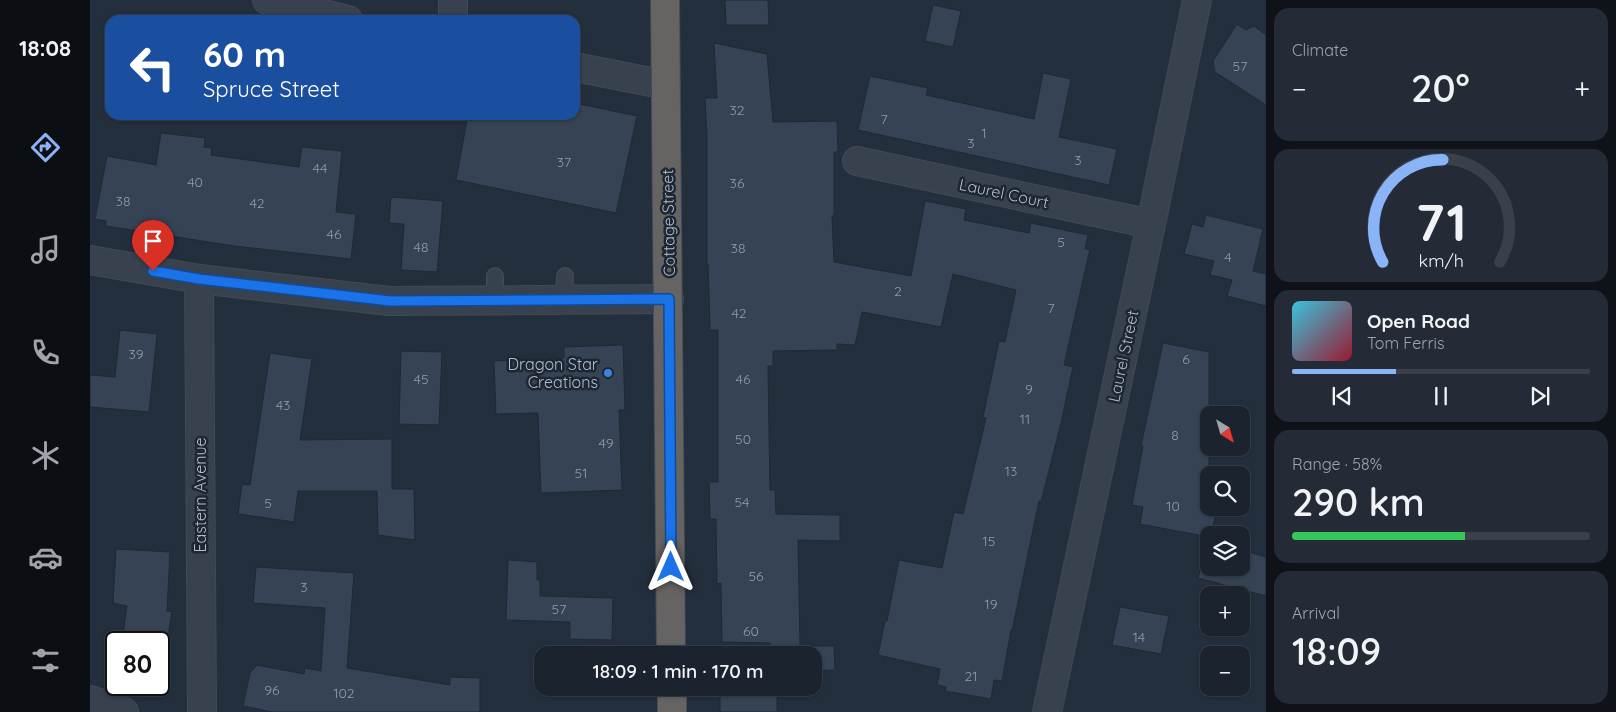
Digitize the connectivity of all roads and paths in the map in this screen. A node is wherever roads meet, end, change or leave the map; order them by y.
1 (267, 0) edge
2 (453, 0) edge
3 (665, 0) edge
4 (1197, 0) edge
5 (328, 15) edge
6 (453, 15) edge
7 (580, 68) edge
8 (666, 85) junction
9 (858, 161) dead end
10 (1151, 224) junction
11 (90, 260) edge
12 (199, 279) junction
13 (669, 299) junction
14 (671, 646) edge
15 (672, 696) edge
16 (90, 700) edge
17 (124, 712) edge
18 (202, 712) edge
19 (672, 712) edge
20 (1047, 712) edge

1 - 5 street
2 - 6 street
3 - 8 highway, Cottage Street
4 - 10 street, Laurel Street
7 - 8 street
8 - 13 highway, Cottage Street
9 - 10 street, Laurel Court
10 - 20 street, Laurel Street
11 - 12 street
12 - 13 street
12 - 18 street, Eastern Avenue
13 - 14 highway, Cottage Street
15 - 19 highway
16 - 17 street

